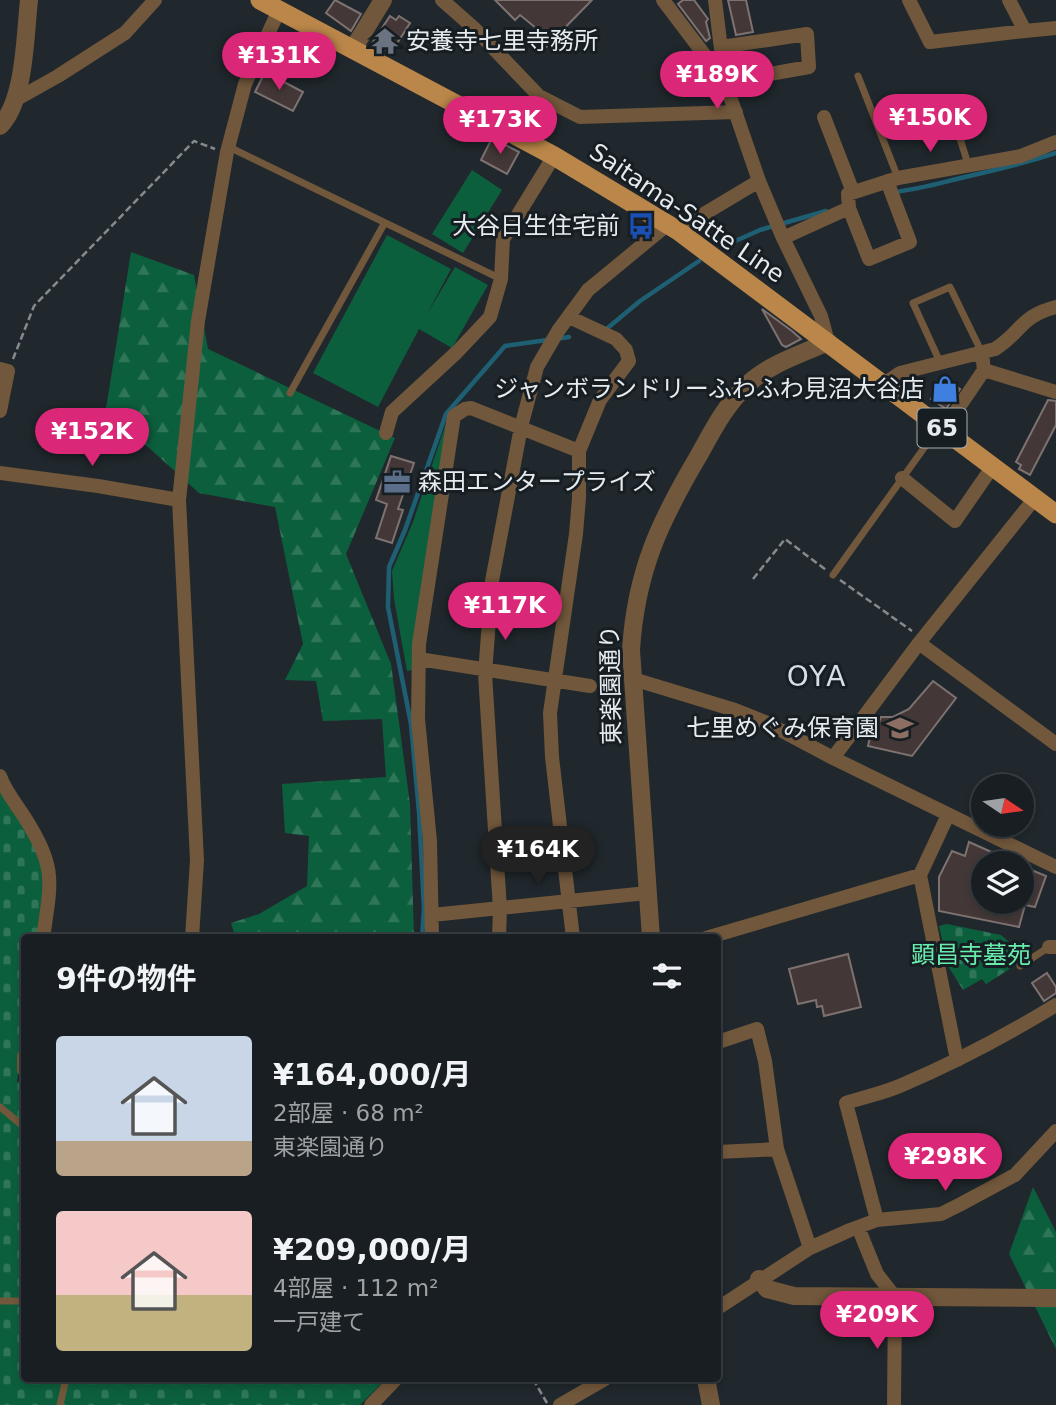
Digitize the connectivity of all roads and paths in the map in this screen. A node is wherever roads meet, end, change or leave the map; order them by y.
1 (29, 0) edge
2 (155, 0) edge
3 (260, 0) edge
4 (383, 0) edge
5 (442, 0) edge
6 (663, 0) edge
7 (715, 0) edge
8 (909, 0) edge
9 (1009, 0) edge
10 (281, 5) edge
11 (1056, 28) edge
12 (1025, 31) junction
13 (721, 47) junction
14 (353, 49) junction
15 (858, 76) dead end
16 (725, 82) junction
17 (17, 99) junction
18 (736, 112) junction
19 (824, 117) dead end
20 (0, 126) edge
21 (957, 129) dead end
22 (1056, 142) edge
23 (228, 149) junction
24 (554, 156) junction
25 (968, 164) junction
26 (892, 180) junction
27 (759, 181) junction
28 (853, 192) junction
29 (849, 208) junction
30 (384, 224) junction
31 (672, 227) junction
32 (779, 229) junction
33 (500, 279) junction
34 (1056, 307) edge
35 (569, 317) junction
36 (828, 342) junction
37 (982, 354) junction
38 (940, 363) junction
39 (4, 370) edge
40 (984, 370) junction
41 (884, 384) junction
42 (1056, 392) edge
43 (290, 393) dead end
44 (0, 411) edge
45 (521, 427) junction
46 (944, 429) junction
47 (386, 433) dead end
48 (579, 451) junction
49 (993, 466) junction
50 (0, 473) edge
51 (902, 478) junction
52 (1035, 498) junction
53 (179, 500) junction
54 (1056, 514) edge
55 (833, 575) dead end
56 (919, 643) junction
57 (419, 659) junction
58 (485, 670) junction
59 (632, 679) junction
60 (554, 680) junction
61 (590, 686) dead end
62 (1056, 744) edge
63 (833, 758) junction
64 (0, 776) edge
65 (948, 815) junction
66 (1056, 866) edge
67 (920, 875) junction
68 (647, 892) junction
69 (568, 900) junction
70 (500, 909) junction
71 (432, 915) junction
72 (44, 934) edge
73 (192, 934) edge
74 (432, 934) edge
75 (499, 934) edge
76 (572, 934) edge
77 (651, 934) edge
78 (720, 934) edge
79 (1052, 947) edge
80 (1020, 966) dead end
81 (1056, 1005) edge
82 (721, 1041) edge
83 (957, 1060) junction
84 (0, 1107) edge
85 (21, 1124) edge
86 (1056, 1131) edge
87 (777, 1149) junction
88 (721, 1152) edge
89 (877, 1220) junction
90 (858, 1227) junction
91 (810, 1248) junction
92 (759, 1279) junction
93 (895, 1297) junction
94 (1056, 1298) edge
95 (0, 1301) edge
96 (21, 1301) edge
97 (721, 1306) edge
98 (65, 1382) edge
99 (393, 1382) edge
100 (535, 1382) edge
101 (601, 1382) edge
102 (707, 1382) edge
103 (60, 1405) edge
104 (371, 1405) edge
105 (548, 1405) edge
106 (560, 1405) edge
107 (711, 1405) edge
108 (894, 1405) edge

1 - 17 street
2 - 17 street
3 - 10 main road, Saitama-Satte Line / 65
4 - 14 street
5 - 18 street
6 - 16 street
7 - 13 street
8 - 12 street
9 - 12 street
10 - 14 main road, Saitama-Satte Line / 65
10 - 23 street
11 - 12 street
13 - 16 street
13 - 16 street
14 - 24 main road, Saitama-Satte Line / 65
15 - 26 lane
16 - 18 street
17 - 20 street
18 - 27 street
19 - 28 street
21 - 25 lane
22 - 25 street
23 - 30 lane
23 - 39 path
23 - 53 street
24 - 31 main road, Saitama-Satte Line / 65
24 - 33 street
25 - 26 street
26 - 28 street
26 - 29 street
27 - 31 street
27 - 32 street
28 - 29 street
29 - 32 street
30 - 33 lane
30 - 43 lane
31 - 35 street
31 - 36 main road, Saitama-Satte Line / 65
32 - 36 street
33 - 47 street
34 - 37 street
35 - 45 street
35 - 48 street
36 - 41 main road, Saitama-Satte Line / 65
36 - 59 street, 東楽園通り
37 - 38 street
37 - 38 lane
37 - 40 street
38 - 41 street
39 - 44 street
40 - 42 street
40 - 46 street
41 - 46 main road, Saitama-Satte Line / 65
45 - 48 street
45 - 57 street
45 - 58 street
46 - 49 main road, Saitama-Satte Line / 65
46 - 51 lane
48 - 60 street
49 - 51 street
49 - 52 main road, Saitama-Satte Line / 65
50 - 53 street
51 - 55 lane
52 - 54 main road, Saitama-Satte Line / 65
52 - 56 street
53 - 73 street
56 - 62 street
56 - 63 street
57 - 58 street
57 - 71 street
58 - 60 street
58 - 70 street
59 - 63 street
59 - 68 street, 東楽園通り
60 - 61 street
60 - 69 street
63 - 65 street
64 - 72 street
65 - 66 street
65 - 67 street
67 - 78 street
67 - 83 street
68 - 69 street
68 - 77 street, 東楽園通り
69 - 70 street
69 - 76 street
70 - 71 street
70 - 75 street
71 - 74 street
79 - 80 lane
81 - 83 street
82 - 87 street
83 - 89 street
84 - 85 lane
86 - 89 street
87 - 88 street
87 - 91 street
89 - 90 street
90 - 91 street
90 - 93 street
91 - 92 street
92 - 93 street
92 - 97 street
93 - 94 street
93 - 108 street
95 - 96 lane
98 - 103 lane
99 - 104 street
100 - 105 path
101 - 106 street
102 - 107 street

